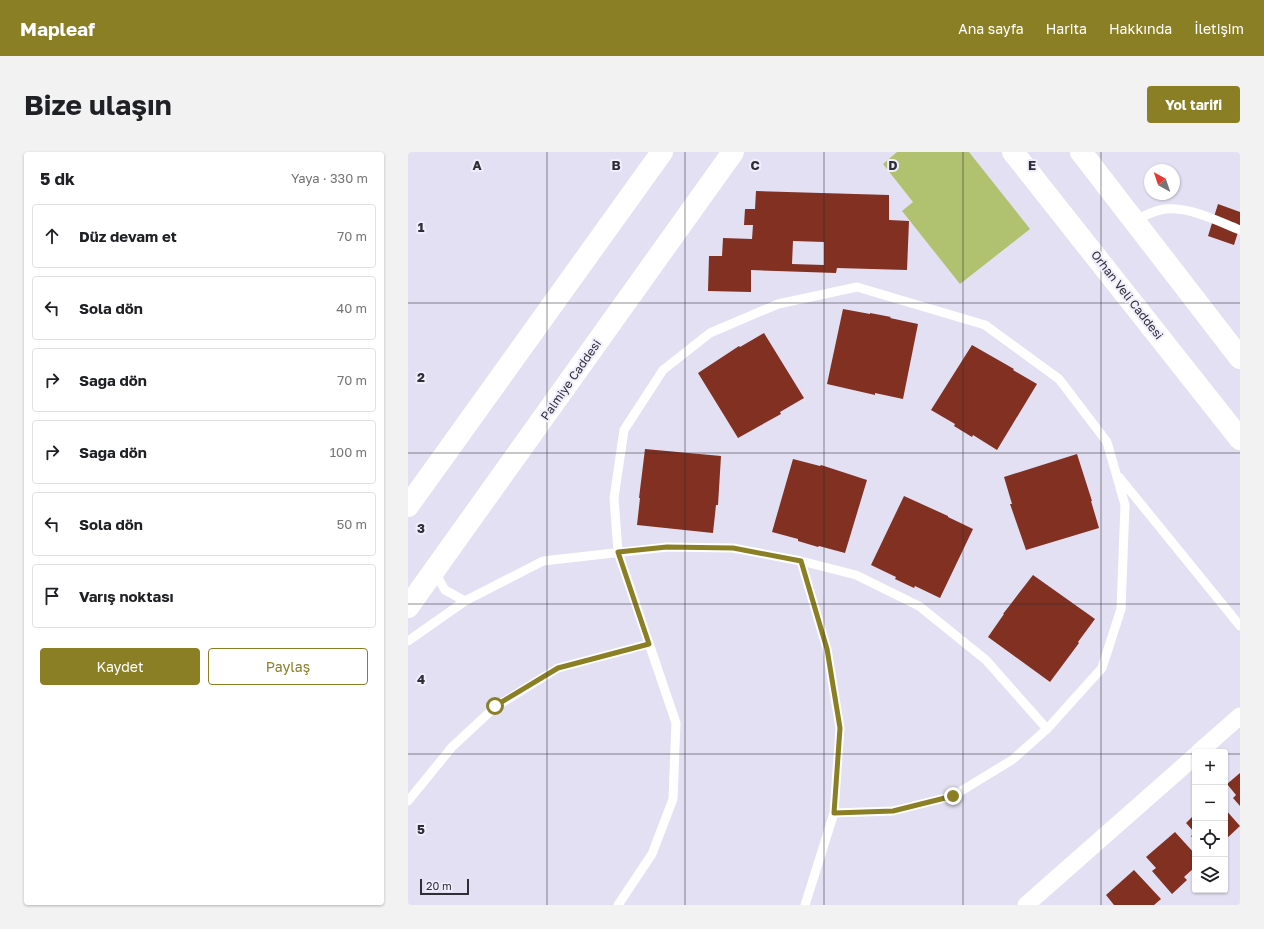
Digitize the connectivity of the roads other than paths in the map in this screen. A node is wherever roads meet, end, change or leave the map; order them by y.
1 (662, 152) edge
2 (733, 152) edge
3 (1013, 152) edge
4 (1081, 152) edge
5 (1134, 221) junction
6 (1240, 230) edge
7 (1240, 358) edge
8 (1240, 439) edge
9 (1116, 472) junction
10 (408, 506) edge
11 (618, 552) junction
12 (801, 561) junction
13 (434, 571) junction
14 (465, 601) junction
15 (408, 607) edge
16 (1240, 626) edge
17 (408, 641) edge
18 (649, 644) junction
19 (1240, 716) edge
20 (1046, 729) junction
21 (1202, 749) edge
22 (1192, 759) edge
23 (408, 801) edge
24 (834, 813) junction
25 (618, 905) edge
26 (805, 905) edge
27 (1026, 905) edge

1 - 10 street
2 - 13 street, Palmiye Caddesi
3 - 8 street, Orhan Veli Caddesi
4 - 5 street
5 - 6 lane
5 - 7 street
9 - 11 lane
9 - 16 lane
9 - 20 lane
11 - 12 lane
11 - 14 lane
11 - 18 lane
12 - 20 lane
12 - 24 lane
13 - 14 lane
13 - 15 street, Palmiye Caddesi
14 - 17 lane
18 - 23 lane
18 - 25 lane
19 - 21 street
20 - 24 lane
22 - 27 street
24 - 26 lane

